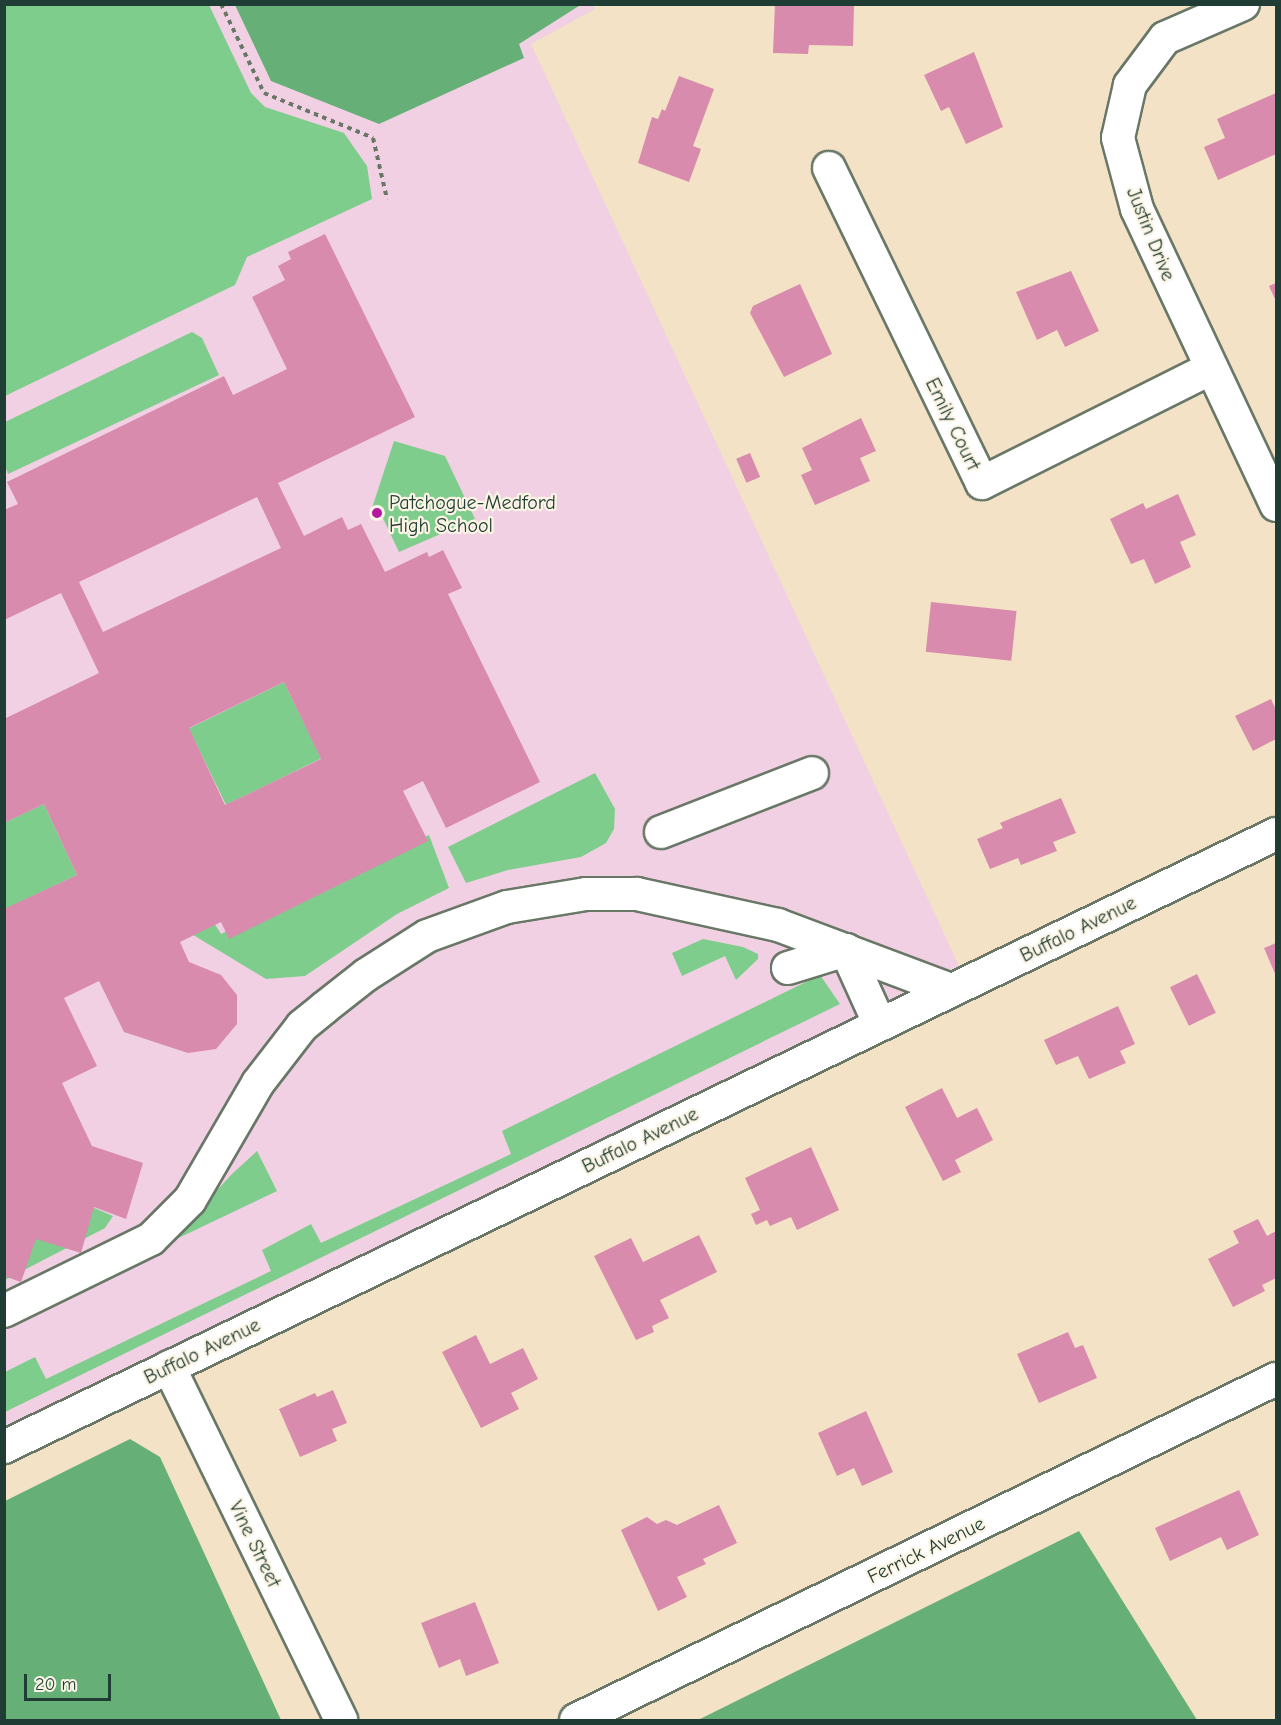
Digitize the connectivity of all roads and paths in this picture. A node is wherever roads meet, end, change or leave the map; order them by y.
1 (221, 4) edge
2 (1243, 4) edge
3 (829, 168) dead end
4 (387, 199) dead end
5 (1210, 369) junction
6 (1276, 506) edge
7 (812, 773) dead end
8 (661, 832) dead end
9 (1276, 834) edge
10 (846, 950) junction
11 (788, 968) dead end
12 (951, 990) junction
13 (880, 1025) junction
14 (4, 1311) edge
15 (169, 1367) junction
16 (1276, 1379) edge
17 (4, 1447) edge
18 (341, 1720) edge
19 (576, 1720) edge

1 - 4 path
2 - 5 street, Justin Drive
3 - 5 street, Emily Court
5 - 6 street, Justin Drive
7 - 8 street
9 - 12 street, Buffalo Avenue
10 - 11 street
10 - 12 street
10 - 13 street
10 - 14 street
12 - 13 street, Buffalo Avenue
13 - 15 street, Buffalo Avenue
15 - 17 street, Buffalo Avenue
15 - 18 street, Vine Street
16 - 19 street, Ferrick Avenue

